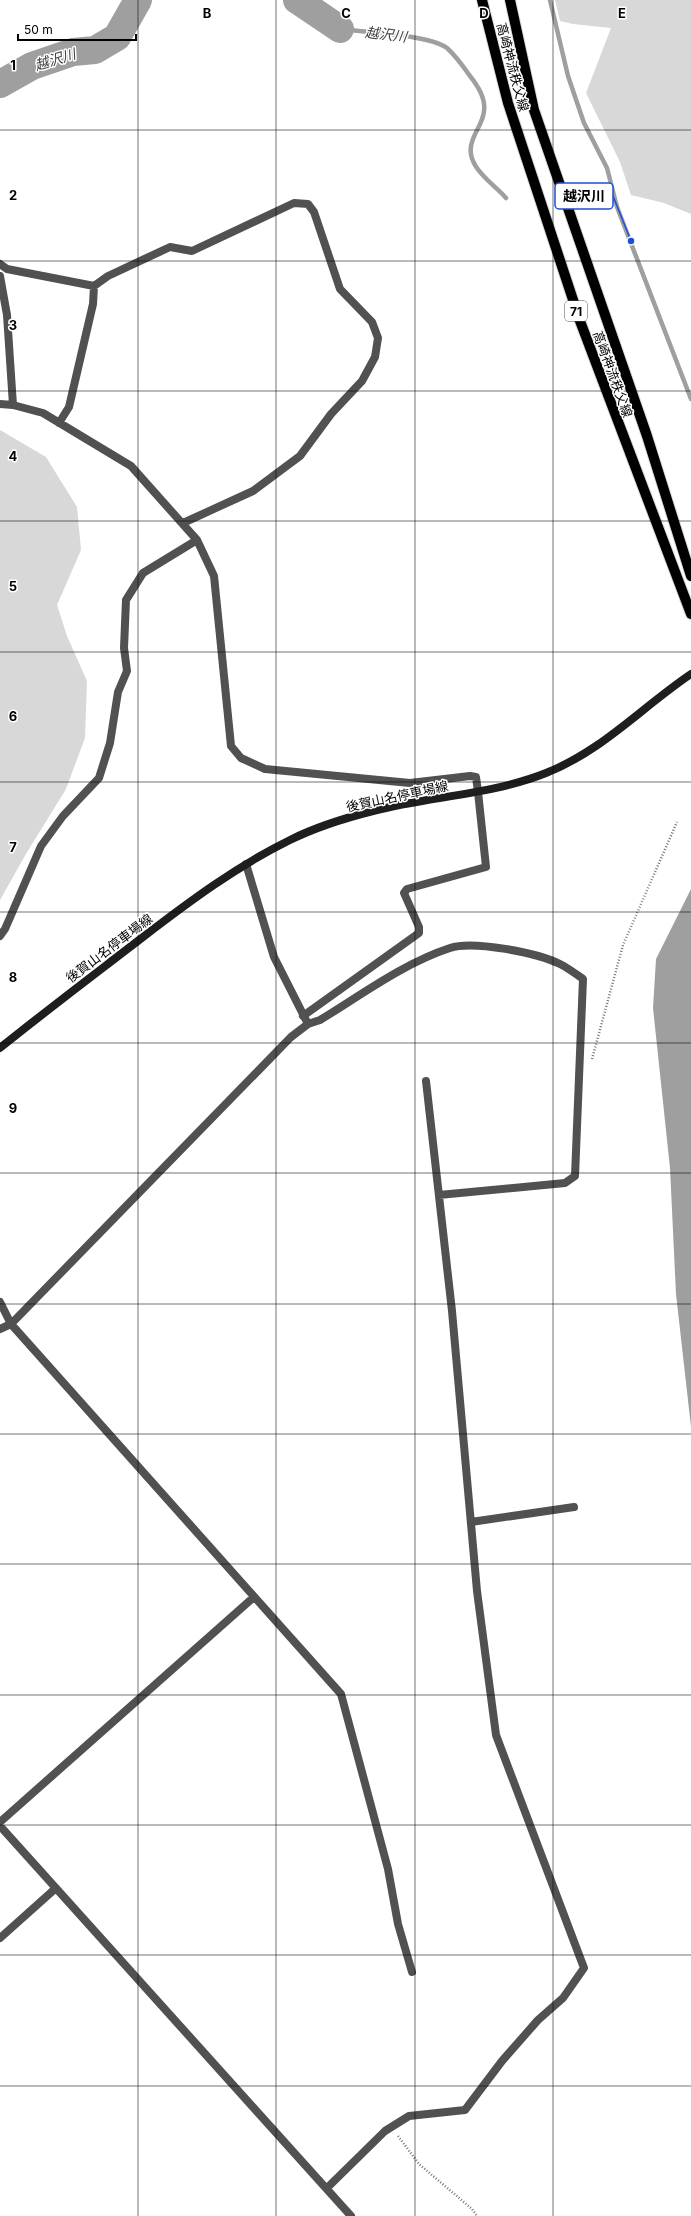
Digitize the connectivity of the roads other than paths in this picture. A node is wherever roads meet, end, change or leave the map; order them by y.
1 (482, 0) edge
2 (510, 0) edge
3 (0, 264) edge
4 (0, 276) edge
5 (94, 286) junction
6 (0, 404) edge
7 (13, 405) junction
8 (59, 423) junction
9 (183, 523) junction
10 (197, 540) junction
11 (691, 576) edge
12 (691, 614) edge
13 (691, 674) edge
14 (478, 792) junction
15 (246, 864) junction
16 (0, 936) edge
17 (303, 1016) junction
18 (308, 1024) junction
19 (0, 1048) edge
20 (426, 1081) dead end
21 (439, 1195) junction
22 (0, 1302) edge
23 (10, 1324) junction
24 (0, 1329) edge
25 (574, 1507) dead end
26 (471, 1522) junction
27 (254, 1597) junction
28 (0, 1822) edge
29 (0, 1826) edge
30 (56, 1888) junction
31 (0, 1938) edge
32 (412, 1972) dead end
33 (327, 2188) junction
34 (351, 2216) edge

1 - 12 main road, 高崎神流秩父線 / 71
2 - 11 main road, 高崎神流秩父線 / 71
3 - 5 street
4 - 7 street
5 - 8 street
5 - 9 street
6 - 7 street
7 - 8 street
8 - 9 street
9 - 10 street
10 - 14 street
10 - 16 street
13 - 14 main road, 後賀山名停車場線
14 - 15 main road, 後賀山名停車場線
14 - 17 street
15 - 17 street
15 - 19 main road, 後賀山名停車場線
17 - 18 street
18 - 21 street
18 - 23 street
20 - 21 street
21 - 26 street
22 - 23 street
23 - 24 street
23 - 27 street
25 - 26 street
26 - 33 street
27 - 28 street
27 - 32 street
29 - 30 street
30 - 31 street
30 - 33 street
33 - 34 street

